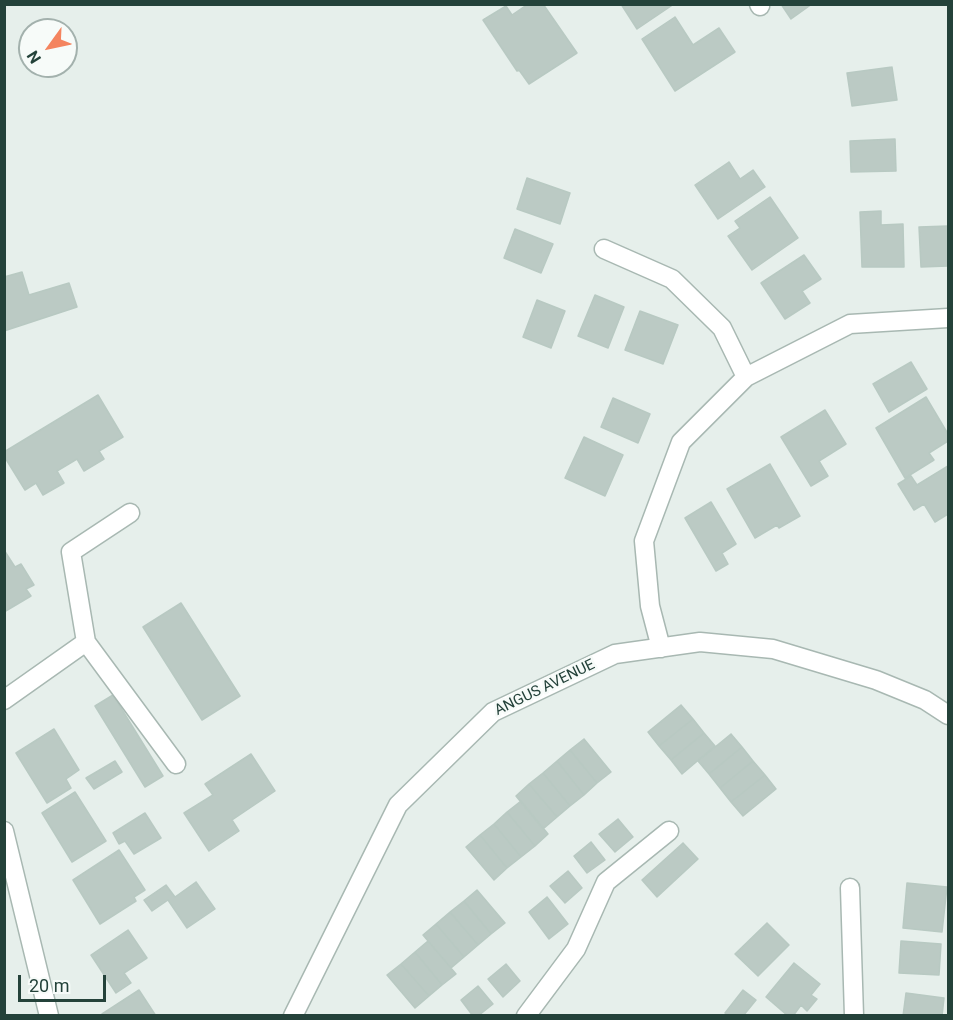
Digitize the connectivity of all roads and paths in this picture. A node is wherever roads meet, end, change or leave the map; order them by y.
1 (604, 249) dead end
2 (948, 318) edge
3 (746, 377) junction
4 (130, 513) dead end
5 (86, 642) junction
6 (662, 648) junction
7 (4, 700) edge
8 (948, 715) edge
9 (176, 764) dead end
10 (4, 831) edge
11 (669, 831) dead end
12 (850, 888) dead end
13 (49, 1016) edge
14 (293, 1016) edge
15 (526, 1016) edge
16 (854, 1016) edge

1 - 3 street
2 - 3 street
3 - 6 street
4 - 5 street
5 - 7 street
5 - 9 street
6 - 8 street, ANGUS AVENUE
6 - 14 street, ANGUS AVENUE
10 - 13 street
11 - 15 street
12 - 16 street

